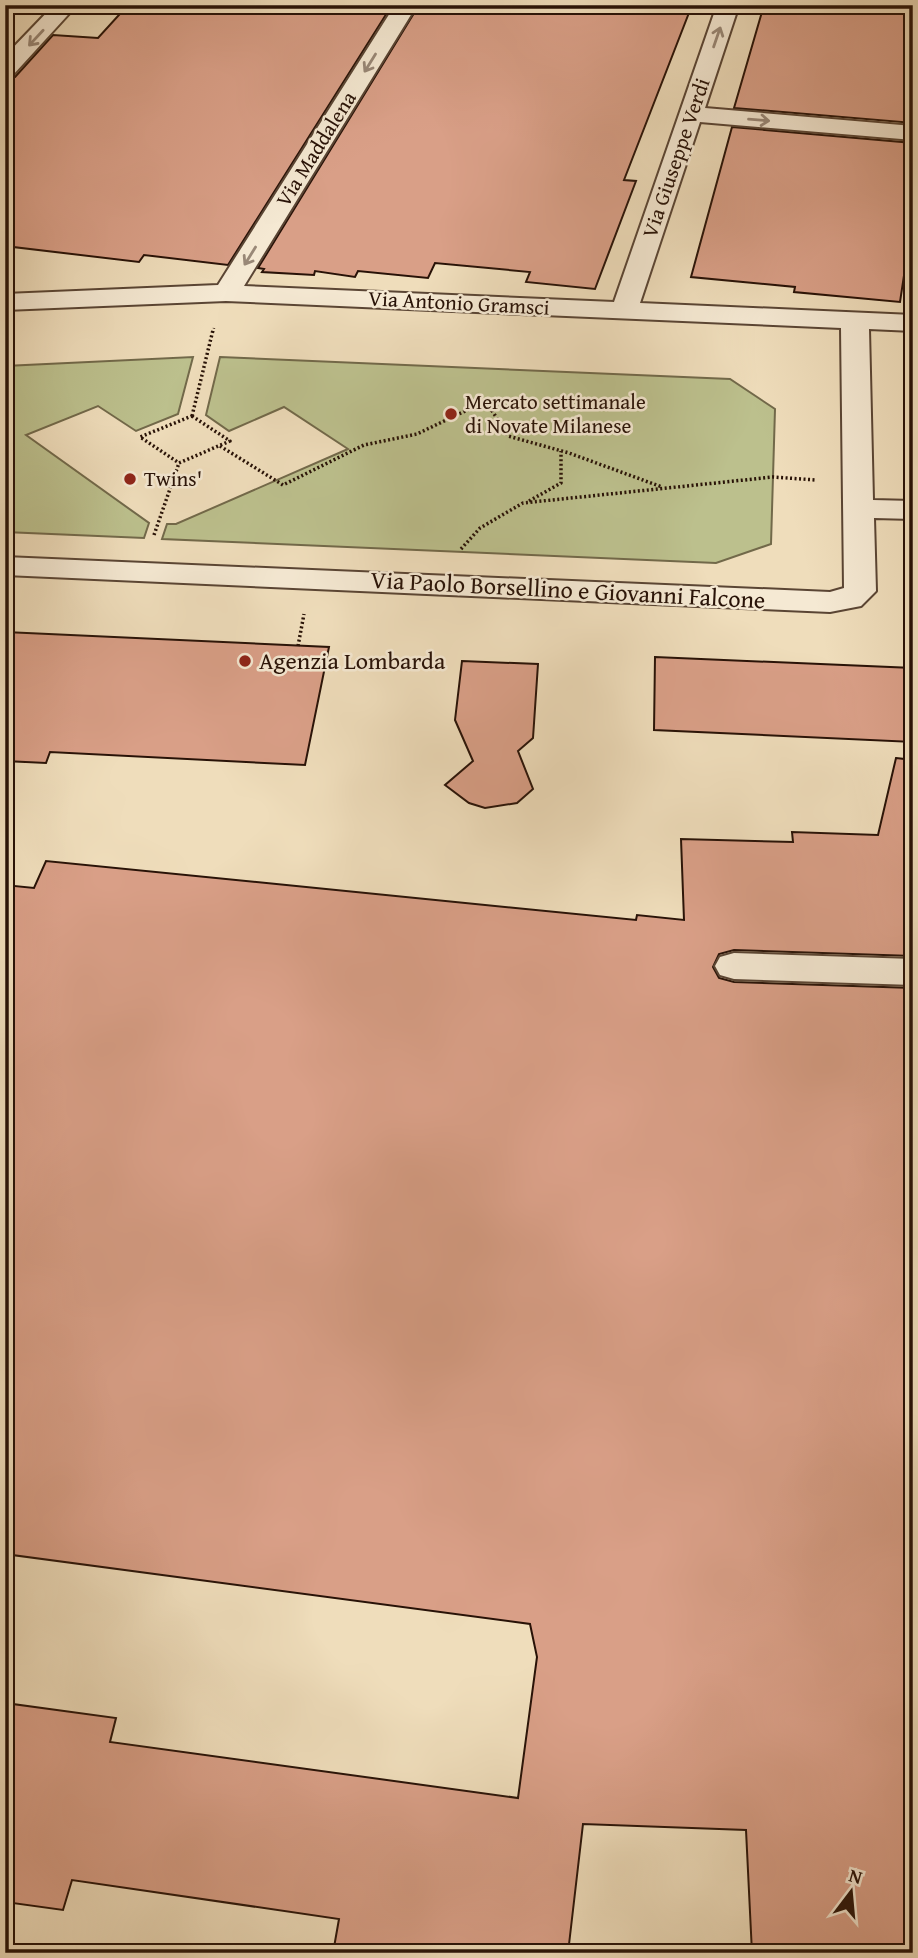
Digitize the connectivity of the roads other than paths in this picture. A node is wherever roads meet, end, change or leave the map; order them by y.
1 (66, 5) edge
2 (406, 5) edge
3 (728, 5) edge
4 (5, 70) edge
5 (691, 114) junction
6 (913, 133) edge
7 (226, 293) junction
8 (5, 302) edge
9 (624, 311) junction
10 (855, 323) junction
11 (913, 324) edge
12 (857, 496) junction
13 (913, 510) edge
14 (5, 565) edge
15 (734, 966) dead end
16 (913, 972) edge

1 -> 4 street
2 -> 7 street, Via Maddalena
5 -> 3 street, Via Giuseppe Verdi
5 -> 6 street
5 - 9 street, Via Giuseppe Verdi
7 - 8 street, Via Antonio Gramsci
7 - 9 street, Via Antonio Gramsci
9 - 10 street, Via Antonio Gramsci
10 - 11 street, Via Antonio Gramsci
10 - 12 street, Via Paolo Borsellino e Giovanni Falcone
12 - 13 street
12 - 14 street, Via Paolo Borsellino e Giovanni Falcone
15 - 16 street

